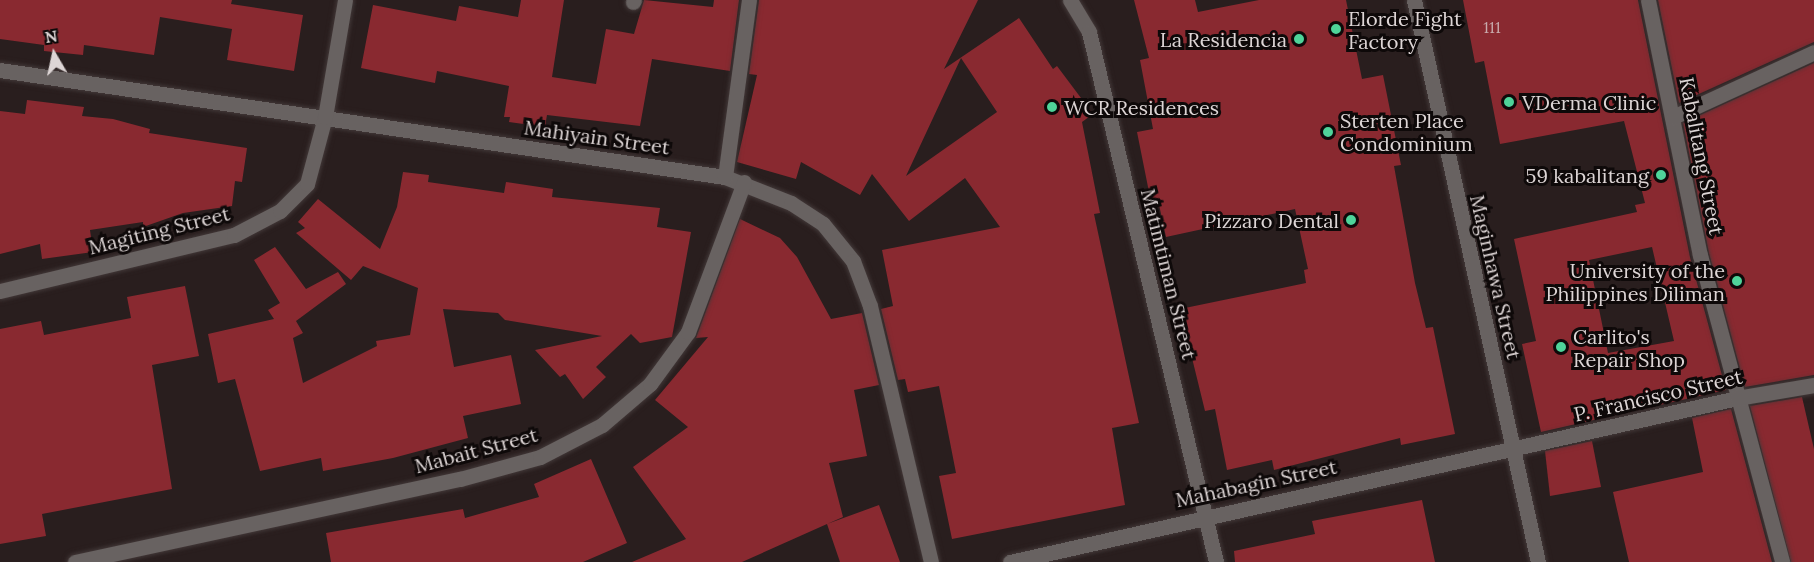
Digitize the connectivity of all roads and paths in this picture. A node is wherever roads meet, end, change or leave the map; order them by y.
1 (345, 0) edge
2 (749, 0) edge
3 (1070, 0) edge
4 (1414, 0) edge
5 (1648, 0) edge
6 (1814, 52) edge
7 (0, 70) edge
8 (325, 117) junction
9 (1673, 117) junction
10 (725, 177) junction
11 (744, 182) junction
12 (0, 291) edge
13 (1814, 385) edge
14 (1737, 398) junction
15 (1513, 450) junction
16 (1206, 515) junction
17 (75, 562) edge
18 (931, 562) edge
19 (1010, 562) edge
20 (1216, 562) edge
21 (1538, 562) edge
22 (1782, 562) edge

1 - 8 street, Magiting Street
2 - 10 street
3 - 16 street, Matimtiman Street
4 - 15 street, Maginhawa Street
5 - 9 street, Kabalitang Street
6 - 9 street
7 - 8 street, Mahiyain Street
8 - 10 street, Mahiyain Street
8 - 12 street, Magiting Street
9 - 14 street, Kabalitang Street
10 - 11 street, Mahiyain Street
11 - 17 street, Mabait Street
11 - 18 street, Mahiyain Street
13 - 14 street, P. Francisco Street
14 - 15 street, P. Francisco Street
14 - 22 street, Kabalitang Street
15 - 16 street, Mahabagin Street
15 - 21 street, Maginhawa Street
16 - 19 street, Mahabagin Street
16 - 20 street, Matimtiman Street

